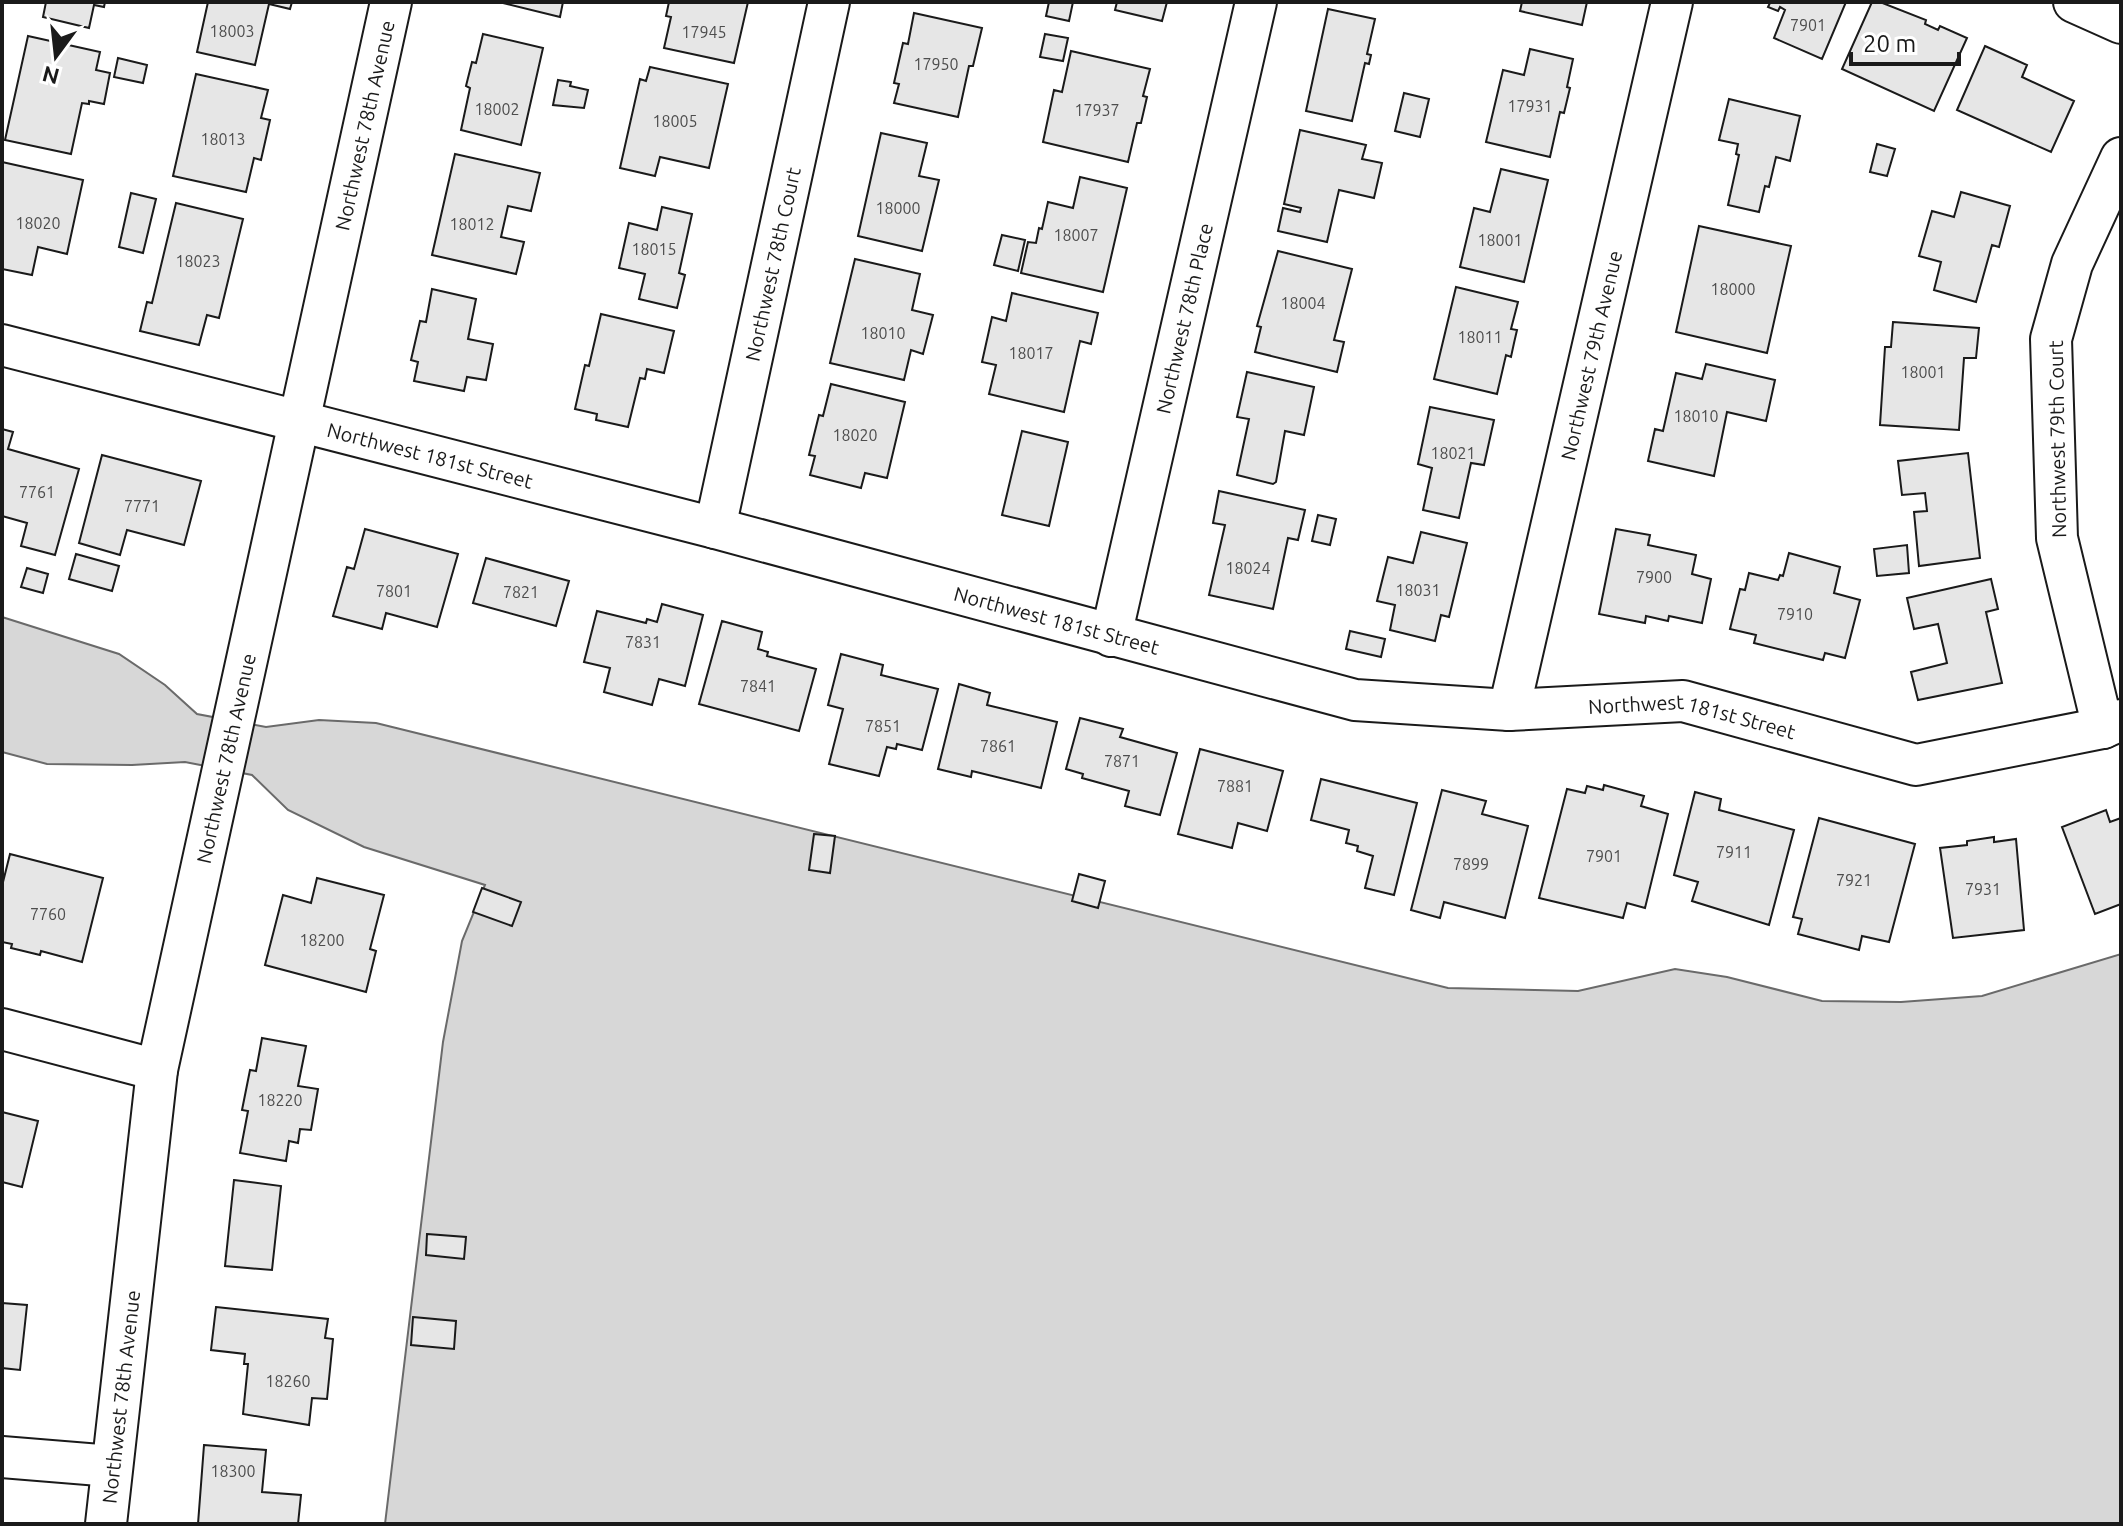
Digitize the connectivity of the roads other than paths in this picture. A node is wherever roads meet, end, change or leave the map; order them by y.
1 (391, 2) edge
2 (829, 2) edge
3 (1256, 2) edge
4 (1672, 2) edge
5 (2074, 2) edge
6 (2121, 23) edge
7 (2121, 158) edge
8 (2, 345) edge
9 (301, 421) junction
10 (715, 528) junction
11 (1111, 636) junction
12 (1509, 710) junction
13 (2112, 724) edge
14 (2, 1029) edge
15 (157, 1070) junction
16 (2, 1457) edge
17 (112, 1466) junction
18 (106, 1524) edge

1 - 9 street, Northwest 78th Avenue
2 - 10 street, Northwest 78th Court
3 - 11 street, Northwest 78th Place
4 - 12 street, Northwest 79th Avenue
5 - 6 street
7 - 13 street, Northwest 79th Court
8 - 9 street, Northwest 181st Street
9 - 10 street, Northwest 181st Street
9 - 15 street, Northwest 78th Avenue
10 - 11 street, Northwest 181st Street
11 - 12 street, Northwest 181st Street
12 - 13 street, Northwest 181st Street
14 - 15 street
15 - 17 street, Northwest 78th Avenue
16 - 17 street
17 - 18 street, Northwest 78th Avenue

